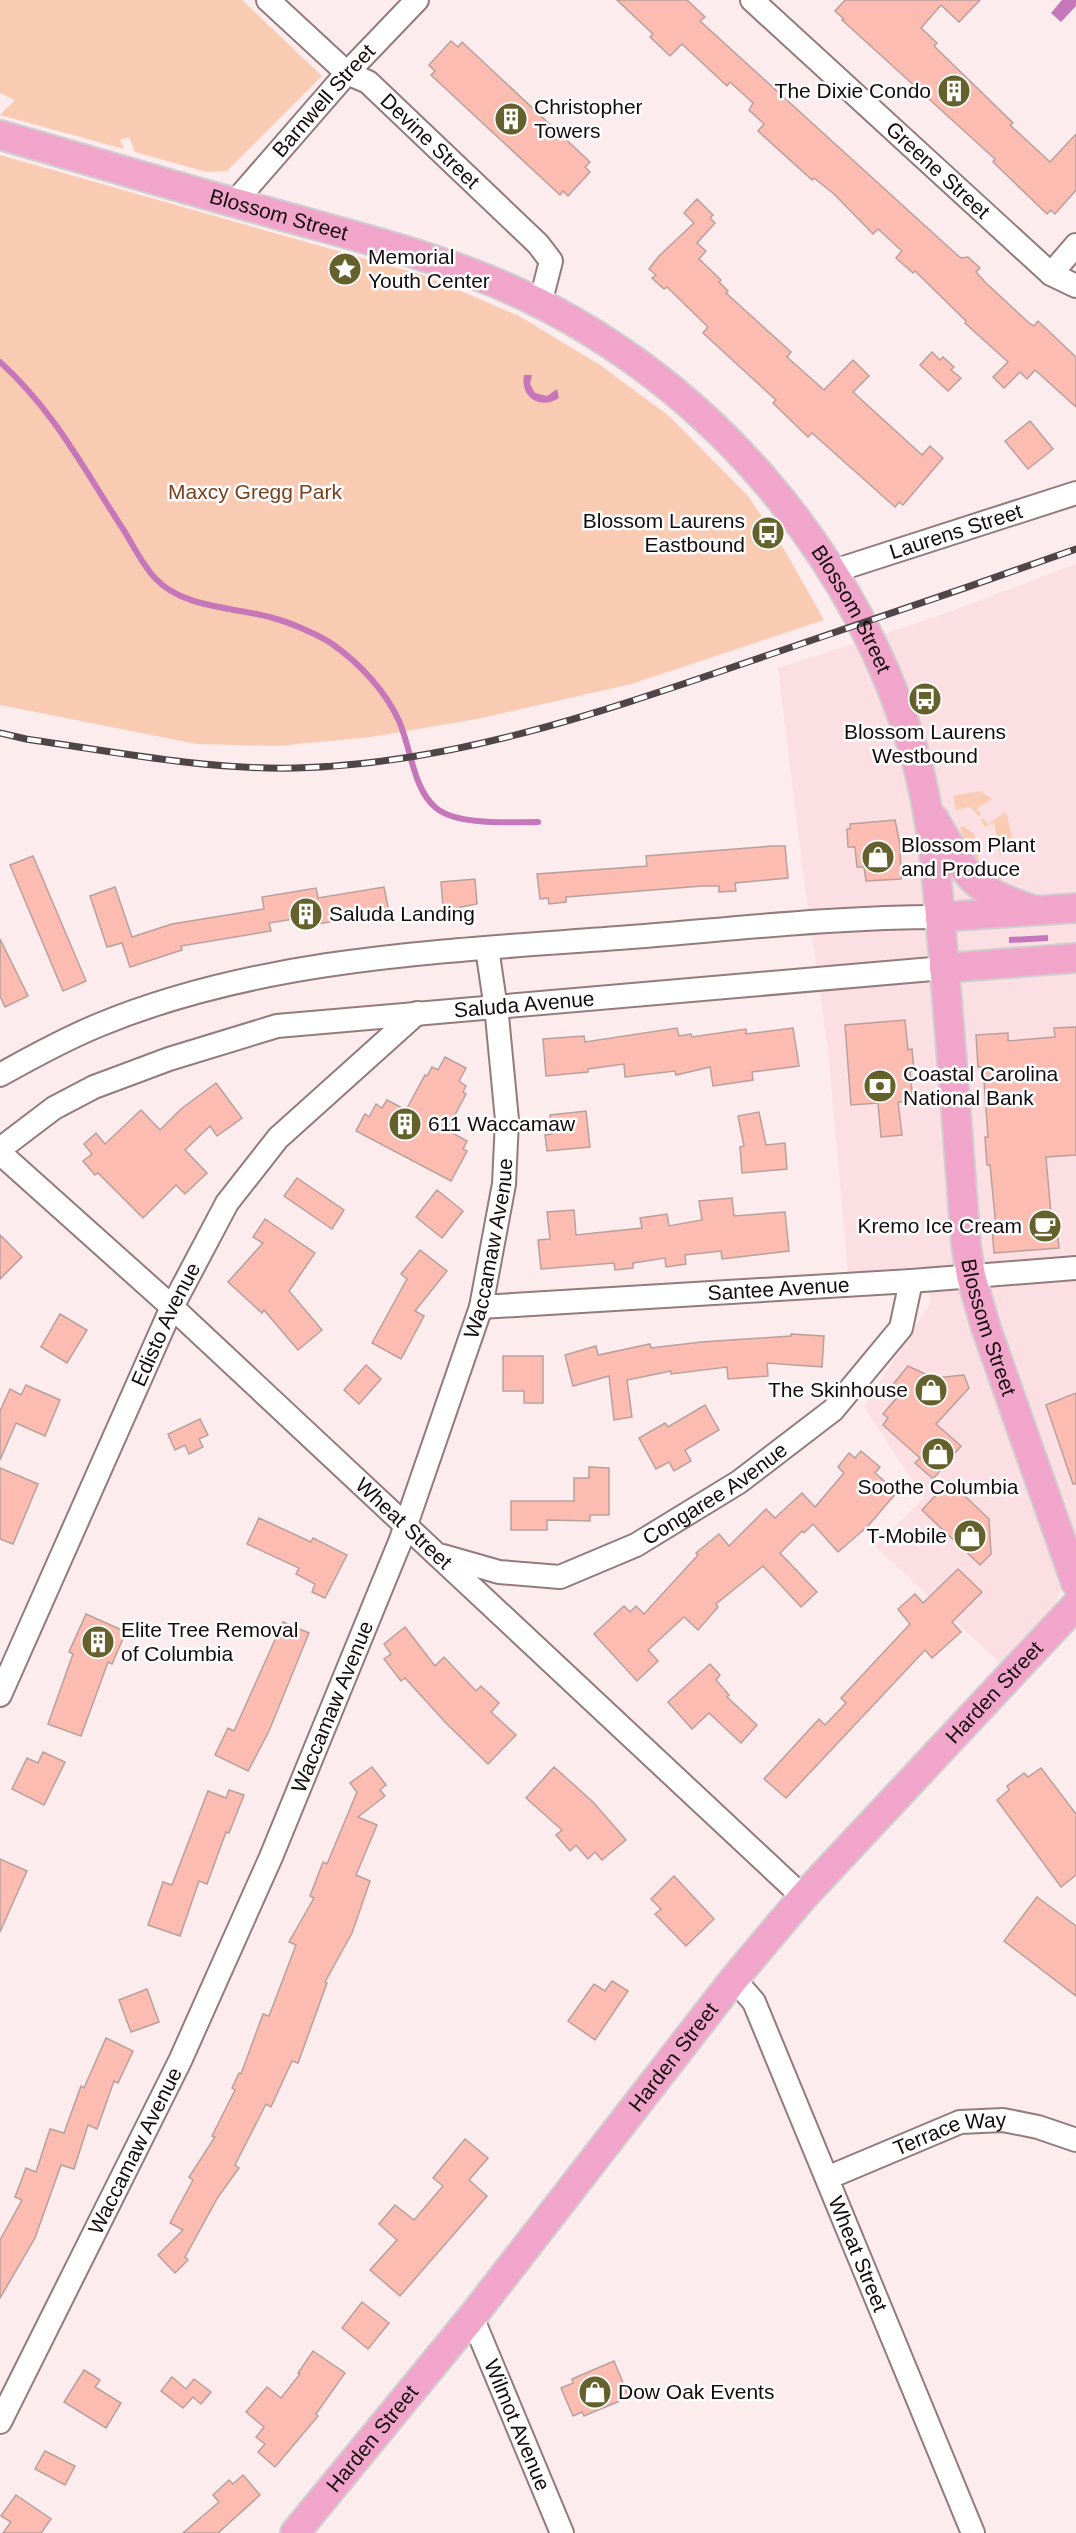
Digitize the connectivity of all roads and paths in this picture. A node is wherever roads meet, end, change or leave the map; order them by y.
1 (268, 0) edge
2 (417, 0) edge
3 (752, 0) edge
4 (347, 73) junction
5 (0, 135) edge
6 (234, 203) junction
7 (1076, 245) edge
8 (1051, 274) junction
9 (1076, 286) edge
10 (540, 304) junction
11 (1076, 493) edge
12 (834, 571) junction
13 (927, 807) junction
14 (1076, 908) edge
15 (1035, 910) junction
16 (940, 917) junction
17 (487, 948) junction
18 (1076, 958) edge
19 (944, 968) junction
20 (496, 1005) junction
21 (417, 1013) junction
22 (0, 1075) edge
23 (0, 1151) edge
24 (1076, 1268) edge
25 (971, 1275) junction
26 (911, 1281) junction
27 (172, 1307) junction
28 (481, 1307) junction
29 (405, 1526) junction
30 (439, 1555) junction
31 (1076, 1583) edge
32 (1076, 1605) edge
33 (0, 1695) edge
34 (803, 1897) junction
35 (734, 1979) junction
36 (1076, 2140) edge
37 (827, 2178) junction
38 (472, 2317) junction
39 (0, 2422) edge
40 (295, 2533) edge
41 (562, 2533) edge
42 (973, 2533) edge

1 - 4 street, Devine Street
2 - 4 street, Barnwell Street
3 - 8 street, Greene Street
4 - 6 street, Barnwell Street
4 - 10 street, Devine Street
5 - 6 main road, Blossom Street
6 - 10 main road, Blossom Street
7 - 8 street
8 - 9 street, Greene Street
10 - 12 main road, Blossom Street
11 - 12 street, Laurens Street
12 - 13 main road, Blossom Street
13 - 15 main road
13 - 16 main road, Blossom Street
14 - 15 main road
15 - 16 main road
16 - 17 street
16 - 19 main road, Blossom Street
17 - 20 street, Waccamaw Avenue
17 - 22 street
18 - 19 main road, Saluda Avenue
19 - 20 street, Saluda Avenue
19 - 25 main road, Blossom Street
20 - 21 street, Saluda Avenue
20 - 28 street, Waccamaw Avenue
21 - 23 street, Saluda Avenue
21 - 27 street, Edisto Avenue
23 - 27 street, Wheat Street
24 - 25 street, Santee Avenue
25 - 26 street, Santee Avenue
25 - 31 main road, Blossom Street
26 - 28 street, Santee Avenue
26 - 30 street, Congaree Avenue
27 - 29 street, Wheat Street
27 - 33 street, Edisto Avenue
28 - 29 street, Waccamaw Avenue
29 - 30 street, Wheat Street
29 - 39 street, Waccamaw Avenue
30 - 34 street, Wheat Street
32 - 34 main road, Harden Street
34 - 35 main road, Harden Street
35 - 37 street, Wheat Street
35 - 38 main road, Harden Street
36 - 37 street, Terrace Way
37 - 42 street, Wheat Street
38 - 40 main road, Harden Street
38 - 41 street, Wilmot Avenue

